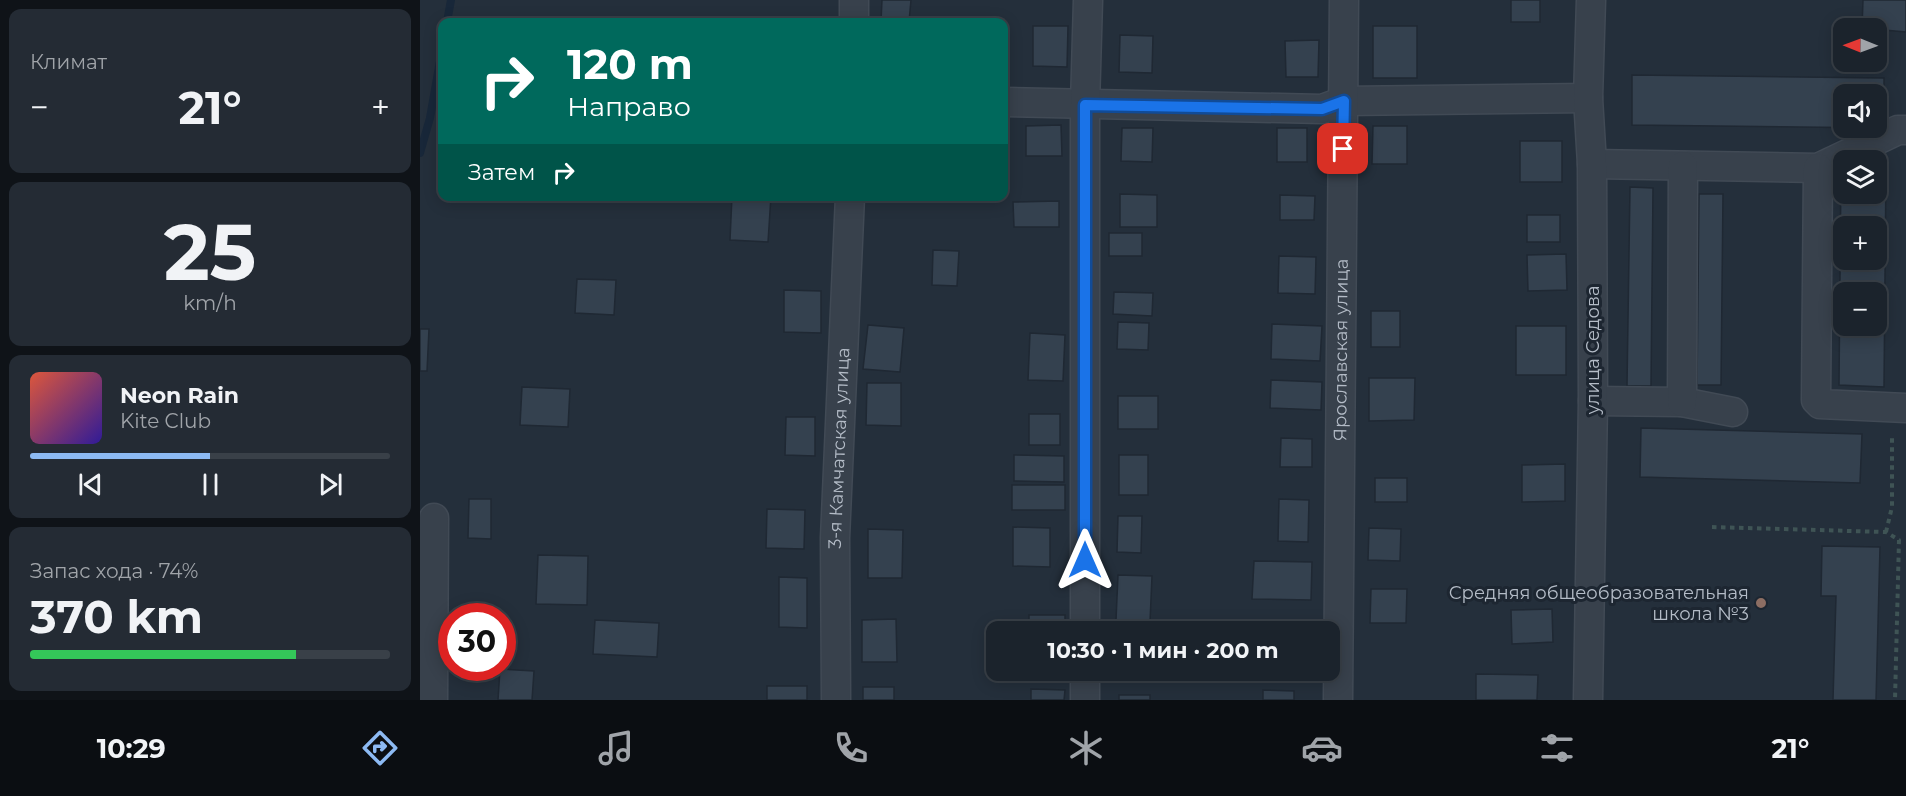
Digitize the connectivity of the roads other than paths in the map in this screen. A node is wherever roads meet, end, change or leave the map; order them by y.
1 (854, 0) edge
2 (1088, 0) edge
3 (1344, 0) edge
4 (1591, 0) edge
5 (854, 18) edge
6 (1588, 98) junction
7 (1344, 101) junction
8 (1008, 102) edge
9 (1085, 105) junction
10 (1906, 130) edge
11 (1592, 164) junction
12 (1683, 166) junction
13 (1818, 168) junction
14 (850, 201) edge
15 (1593, 401) junction
16 (1682, 402) junction
17 (1899, 407) edge
18 (1733, 412) dead end
19 (434, 518) dead end
20 (1085, 621) edge
21 (1085, 681) edge
22 (433, 700) edge
23 (836, 700) edge
24 (1085, 700) edge
25 (1338, 700) edge
26 (1588, 700) edge

1 - 5 street
2 - 9 street
3 - 7 street, Ярославская улица
4 - 6 street, улица Седова
6 - 7 street
6 - 11 street, улица Седова
7 - 9 street
7 - 25 street, Ярославская улица
8 - 9 street
9 - 20 street
10 - 13 street
11 - 12 street
11 - 15 street, улица Седова
12 - 13 street
12 - 16 street
13 - 17 street
14 - 23 street, 3-я Камчатская улица
15 - 16 street
15 - 26 street, улица Седова
16 - 18 street
19 - 22 street
21 - 24 street

